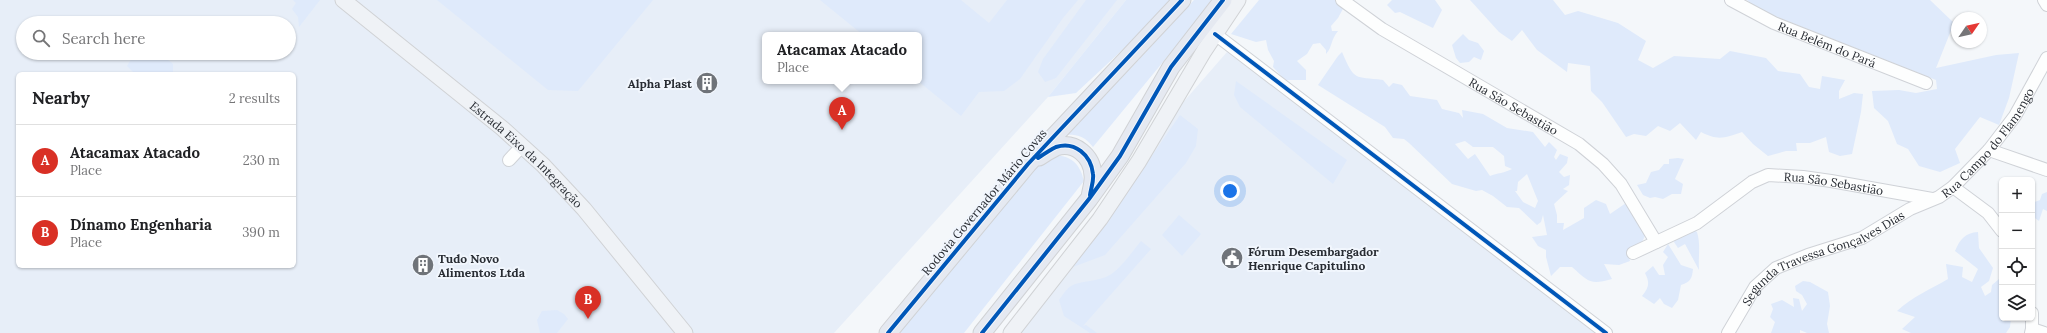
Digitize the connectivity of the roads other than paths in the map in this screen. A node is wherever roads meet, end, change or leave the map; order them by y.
1 (343, 0) edge
2 (1182, 0) edge
3 (1223, 0) edge
4 (1238, 0) edge
5 (1342, 0) edge
6 (1731, 0) edge
7 (2044, 0) edge
8 (2047, 5) edge
9 (1215, 34) junction
10 (2047, 58) edge
11 (1926, 83) dead end
12 (522, 146) junction
13 (1989, 150) junction
14 (509, 160) dead end
15 (1028, 164) junction
16 (2047, 170) edge
17 (1953, 187) junction
18 (1089, 199) junction
19 (1934, 199) junction
20 (1999, 227) edge
21 (1656, 242) junction
22 (1634, 253) dead end
23 (2032, 321) edge
24 (2031, 331) edge
25 (686, 333) edge
26 (888, 333) edge
27 (982, 333) edge
28 (1011, 333) edge
29 (1606, 333) edge
30 (1728, 333) edge
31 (2044, 333) edge

1 - 12 main road, Estrada Eixo da Integração
2 - 15 highway, Rodovia Governador Mário Covas
3 - 18 highway
4 - 9 main road
5 - 21 street, Rua São Sebastião
6 - 11 street, Rua Belém do Pará
7 - 8 street
9 - 28 main road
9 - 29 street
10 - 13 street, Rua Campo do Flamengo
12 - 14 street
12 - 25 main road, Estrada Eixo da Integração
13 - 16 street
13 - 17 street, Rua Campo do Flamengo
15 - 18 highway
15 - 26 highway, Rodovia Governador Mário Covas
17 - 19 street, Rua Campo do Flamengo
17 - 20 street
18 - 27 highway
19 - 21 street, Rua São Sebastião
19 - 30 street, Segunda Travessa Gonçalves Dias
21 - 22 street, Rua São Sebastião
23 - 24 street
24 - 31 street

